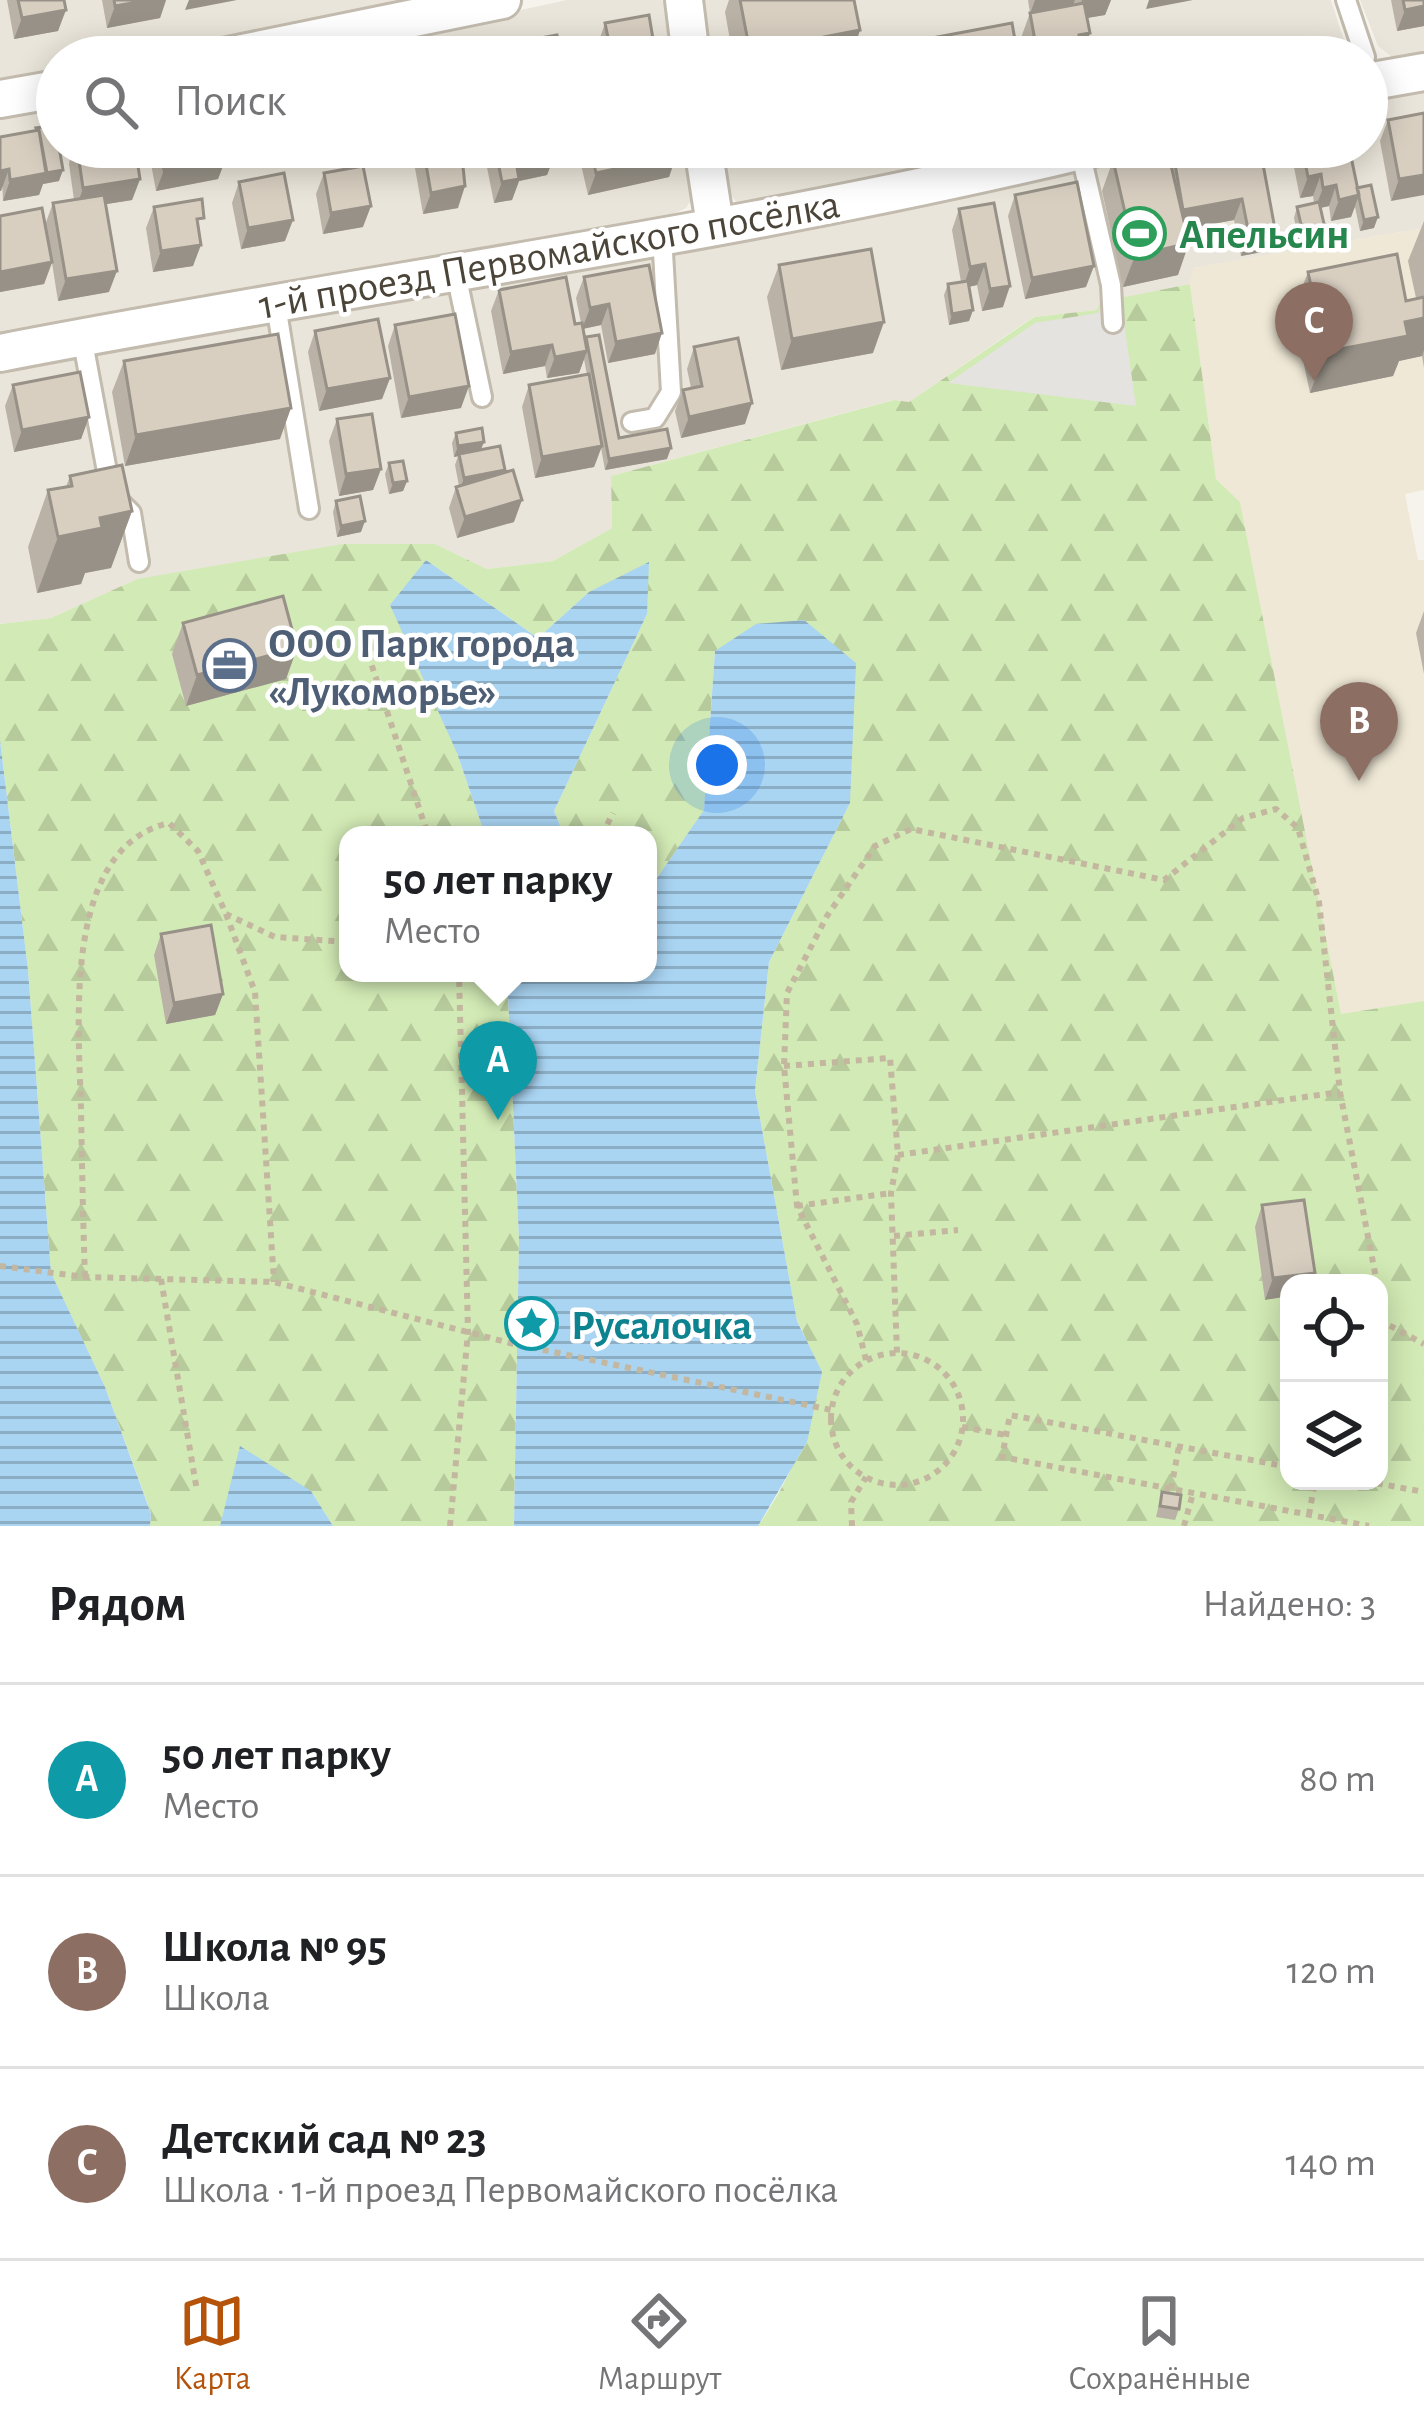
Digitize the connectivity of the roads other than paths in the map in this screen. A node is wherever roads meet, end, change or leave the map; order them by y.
1 (502, 0) edge
2 (684, 0) edge
3 (1346, 0) edge
4 (326, 36) edge
5 (689, 36) edge
6 (1357, 36) edge
7 (1388, 71) edge
8 (1424, 72) edge
9 (36, 92) edge
10 (0, 100) edge
11 (706, 168) edge
12 (997, 168) edge
13 (1092, 168) edge
14 (716, 226) junction
15 (662, 235) junction
16 (455, 269) junction
17 (275, 299) junction
18 (1113, 322) dead end
19 (82, 337) junction
20 (0, 353) edge
21 (482, 397) dead end
22 (632, 422) dead end
23 (309, 509) dead end
24 (140, 562) dead end

1 - 4 street
2 - 5 street
3 - 6 lane
7 - 8 street
9 - 10 street
11 - 14 street
12 - 14 street, 1-й проезд Первомайского посёлка
13 - 18 lane
14 - 15 street, 1-й проезд Первомайского посёлка
15 - 16 street, 1-й проезд Первомайского посёлка
15 - 22 lane
16 - 17 street, 1-й проезд Первомайского посёлка
16 - 21 lane
17 - 19 street, 1-й проезд Первомайского посёлка
17 - 23 lane
19 - 20 street, 1-й проезд Первомайского посёлка
19 - 24 lane

